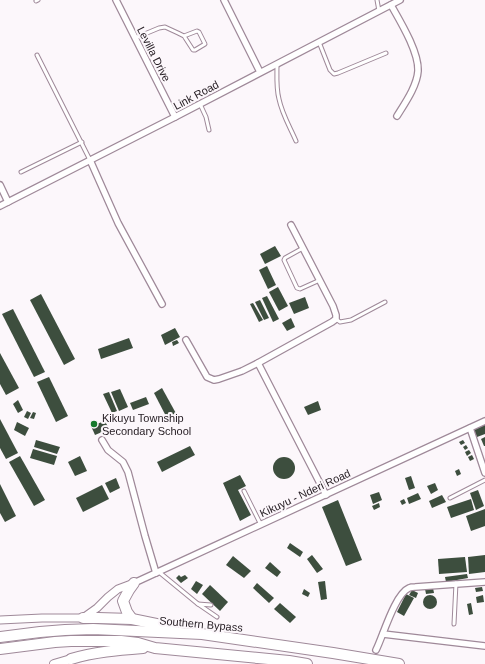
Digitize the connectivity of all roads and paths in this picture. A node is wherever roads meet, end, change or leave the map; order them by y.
1 (116, 0) edge
2 (224, 0) edge
3 (377, 0) edge
4 (400, 0) edge
5 (391, 5) junction
6 (379, 11) junction
7 (184, 36) junction
8 (135, 38) junction
9 (319, 42) junction
10 (386, 53) dead end
11 (37, 55) dead end
12 (276, 64) junction
13 (260, 72) junction
14 (200, 104) junction
15 (397, 116) dead end
16 (175, 117) junction
17 (209, 130) dead end
18 (296, 141) dead end
19 (82, 142) junction
20 (90, 160) junction
21 (21, 172) dead end
22 (0, 186) edge
23 (8, 202) junction
24 (0, 206) edge
25 (291, 225) dead end
26 (303, 248) junction
27 (320, 280) junction
28 (385, 302) dead end
29 (162, 304) dead end
30 (336, 319) junction
31 (186, 340) dead end
32 (258, 363) junction
33 (485, 421) edge
34 (470, 428) junction
35 (102, 440) dead end
36 (485, 474) edge
37 (485, 480) edge
38 (244, 491) dead end
39 (326, 495) junction
40 (450, 498) dead end
41 (260, 525) junction
42 (158, 573) junction
43 (485, 582) edge
44 (134, 583) junction
45 (456, 583) junction
46 (198, 604) junction
47 (211, 605) dead end
48 (217, 617) dead end
49 (83, 618) junction
50 (132, 619) junction
51 (0, 620) edge
52 (454, 624) dead end
53 (202, 634) junction
54 (382, 634) junction
55 (0, 637) edge
56 (485, 646) edge
57 (154, 648) junction
58 (0, 649) edge
59 (376, 650) dead end
60 (71, 661) edge
61 (54, 664) edge
62 (307, 664) edge
63 (399, 664) edge

1 - 8 street, Levilla Drive
2 - 13 street
3 - 6 lane
4 - 5 street, Link Road
5 - 6 street, Link Road
5 - 15 street
6 - 9 street, Link Road
7 - 7 lane
7 - 8 lane
8 - 16 street, Levilla Drive
9 - 10 lane
9 - 12 street, Link Road
11 - 19 lane
12 - 13 street, Link Road
12 - 18 lane
13 - 14 street, Link Road
14 - 16 street, Link Road
14 - 17 lane
16 - 20 street, Link Road
19 - 20 lane
19 - 21 lane
20 - 23 street, Link Road
20 - 29 street
22 - 23 street
23 - 24 street, Link Road
25 - 26 street
26 - 27 street
26 - 27 lane
27 - 30 street
28 - 30 lane
30 - 32 street
31 - 32 street
32 - 39 street
33 - 34 street, Kikuyu - Nderi Road
34 - 36 street
34 - 39 street, Kikuyu - Nderi Road
35 - 42 street
37 - 40 lane
38 - 41 lane
39 - 41 street, Kikuyu - Nderi Road
41 - 42 street, Kikuyu - Nderi Road
42 - 44 street, Kikuyu - Nderi Road
42 - 46 lane
43 - 45 street
44 - 49 street
44 - 50 highway
45 - 52 lane
45 - 54 street
46 - 47 lane
46 - 48 lane
49 - 50 highway
49 - 51 street
50 - 53 highway
53 - 55 highway, Southern Bypass
53 - 63 highway, Southern Bypass
54 - 56 street
54 - 59 street
57 - 58 highway
57 - 60 highway
57 - 62 highway
60 - 61 main road

